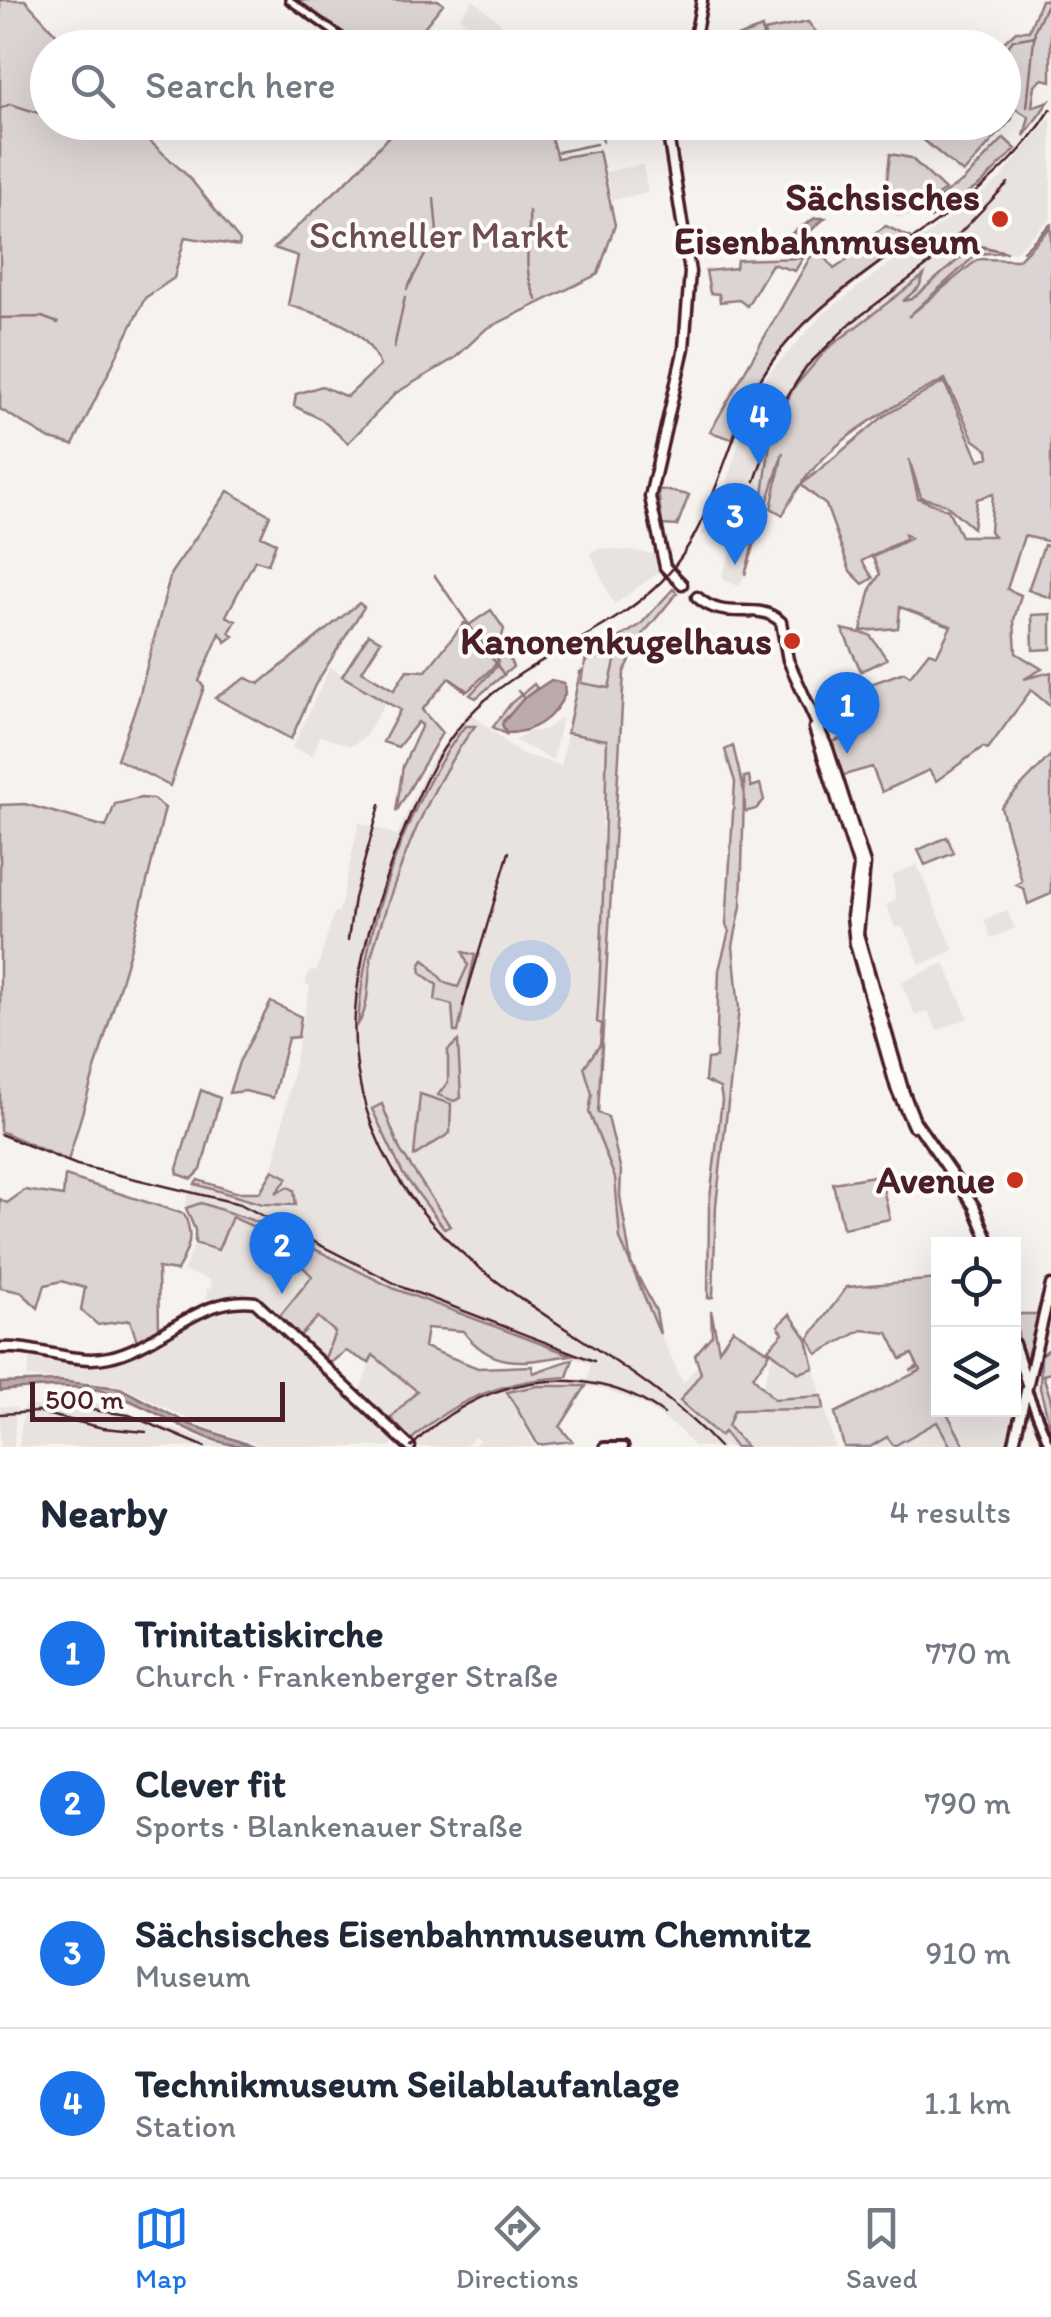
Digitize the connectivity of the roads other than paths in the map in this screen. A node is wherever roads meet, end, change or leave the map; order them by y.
1 (288, 0) edge
2 (702, 0) edge
3 (330, 30) edge
4 (696, 30) edge
5 (669, 140) edge
6 (682, 584) tunnel mouth
7 (696, 597) tunnel mouth
8 (985, 1237) edge
9 (1051, 1285) edge
10 (0, 1348) edge
11 (1021, 1368) edge
12 (1021, 1376) edge
13 (1027, 1389) junction
14 (1021, 1416) joint
15 (1021, 1417) edge
16 (1038, 1417) junction
17 (410, 1447) edge
18 (604, 1447) edge
19 (624, 1447) edge
20 (1013, 1447) edge
21 (1050, 1447) edge

1 - 3 street
2 - 4 main road
5 - 6 main road
7 - 8 main road
9 - 13 main road
10 - 17 main road
11 - 13 main road
12 - 13 main road
13 - 14 main road
13 - 16 main road
14 - 16 main road
15 - 20 main road
16 - 21 main road
18 - 19 main road

